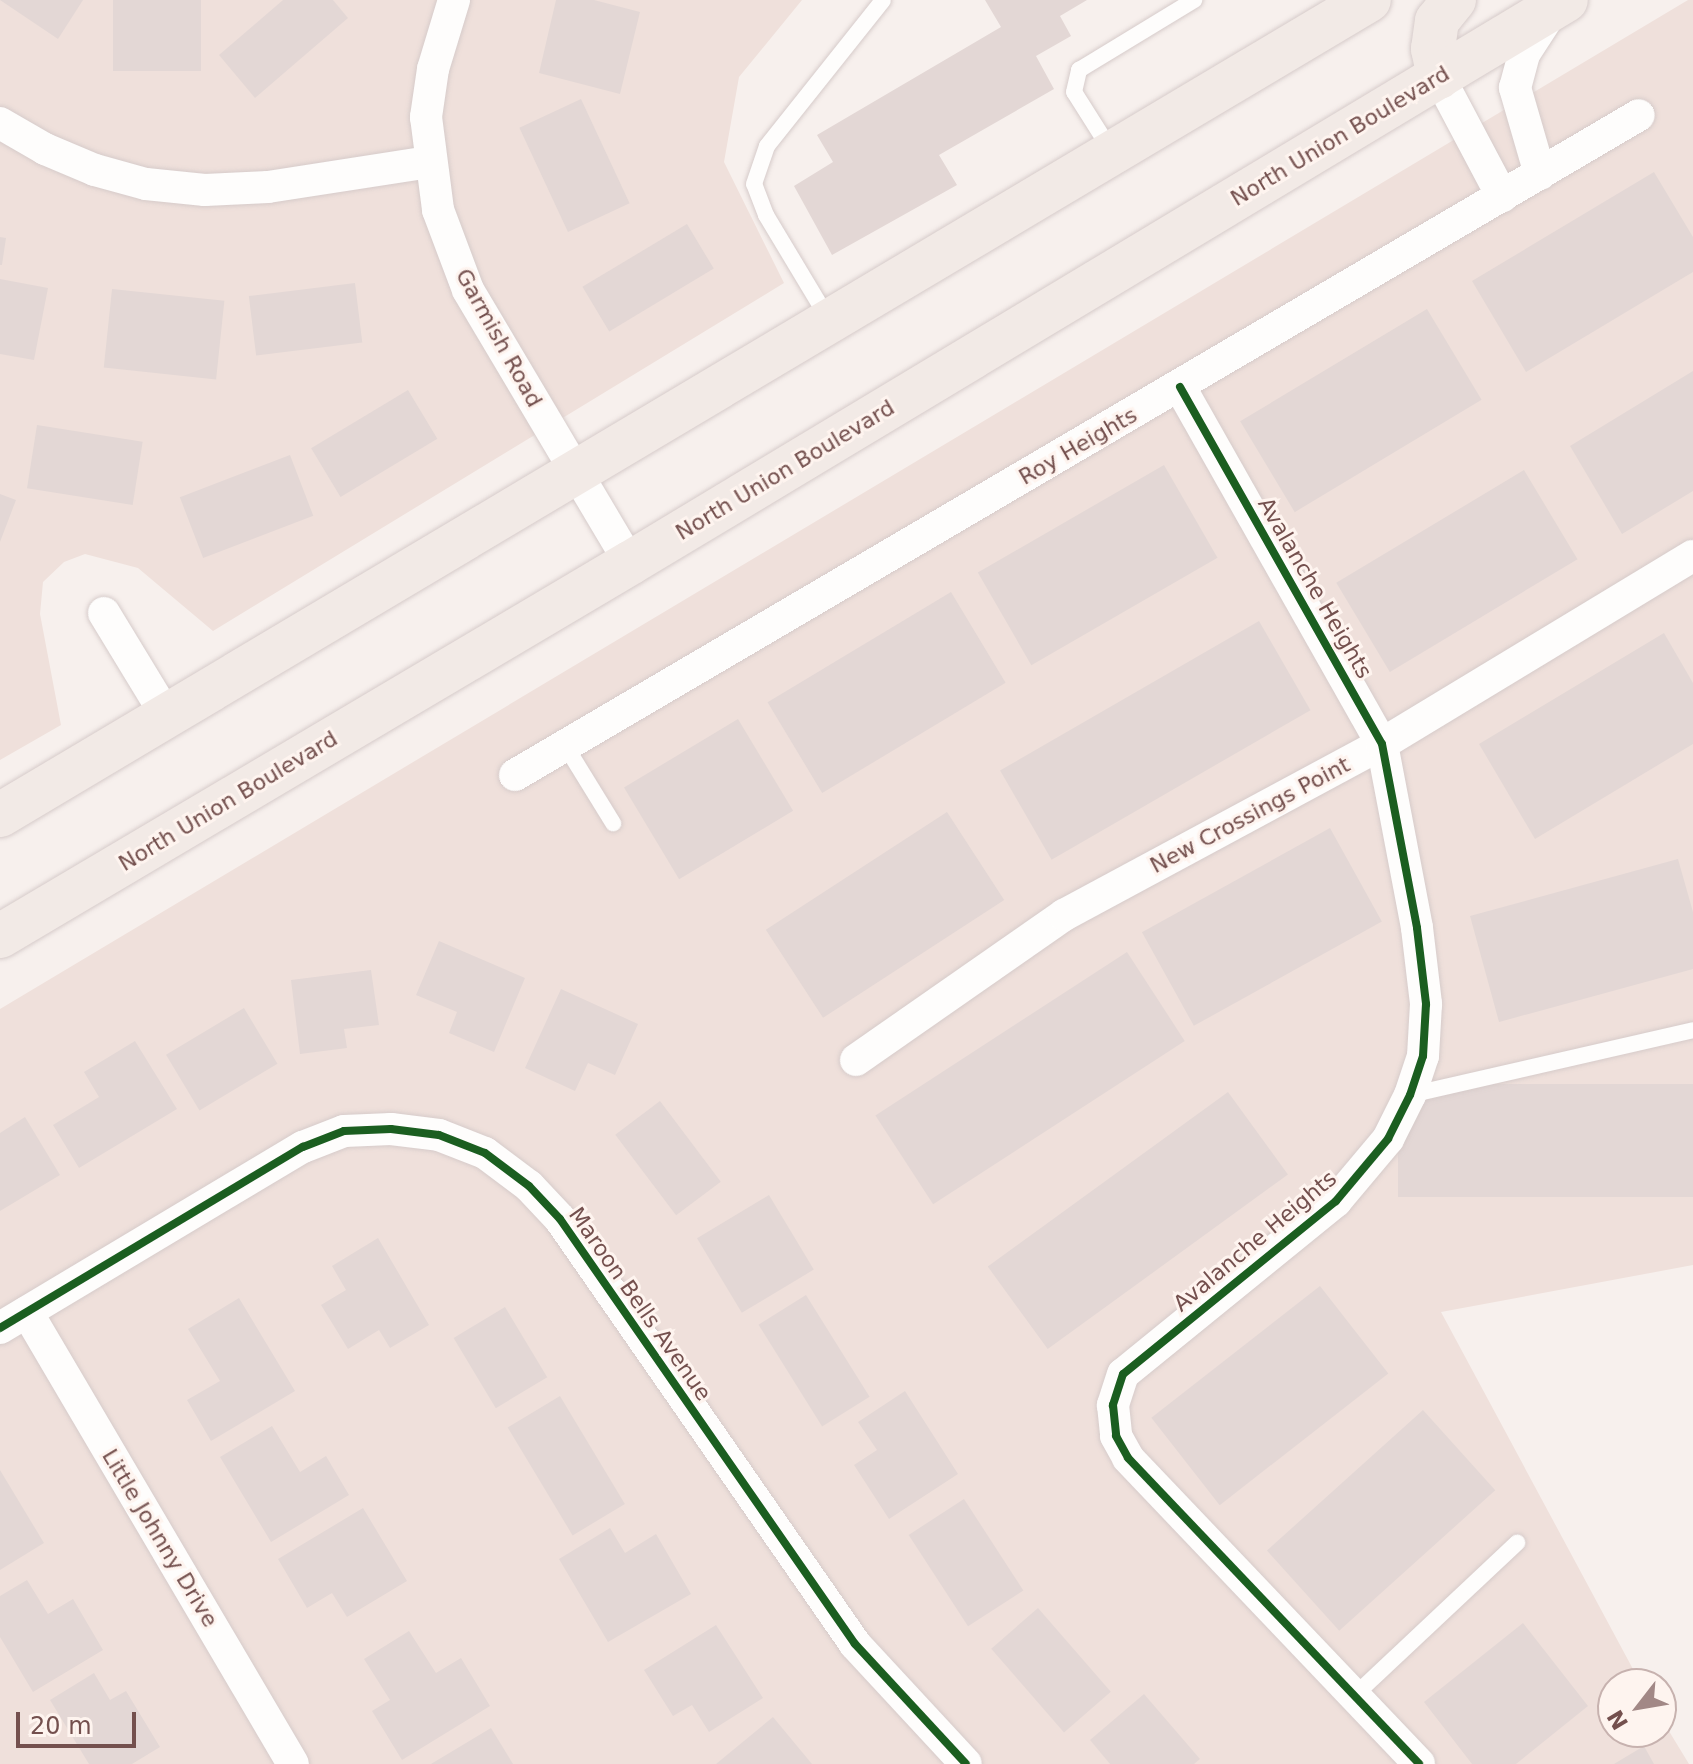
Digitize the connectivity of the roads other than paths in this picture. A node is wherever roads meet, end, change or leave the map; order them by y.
1 (454, 0) edge
2 (883, 0) edge
3 (1194, 0) edge
4 (1454, 0) edge
5 (1560, 4) edge
6 (1344, 10) edge
7 (1439, 77) junction
8 (1639, 115) dead end
9 (0, 123) edge
10 (1112, 154) junction
11 (430, 162) junction
12 (1540, 174) junction
13 (1502, 196) junction
14 (831, 322) junction
15 (1180, 387) junction
16 (576, 473) junction
17 (1693, 556) edge
18 (630, 563) junction
19 (104, 613) dead end
20 (166, 715) junction
21 (1382, 744) junction
22 (565, 745) junction
23 (515, 775) dead end
24 (0, 815) edge
25 (613, 823) dead end
26 (0, 936) edge
27 (1693, 1030) edge
28 (856, 1060) dead end
29 (1410, 1095) junction
30 (14, 1320) edge
31 (1517, 1543) dead end
32 (1354, 1696) junction
33 (293, 1764) edge
34 (966, 1764) edge
35 (1419, 1764) edge

1 - 11 street, Garmish Road
2 - 14 lane
3 - 10 lane
4 - 7 main road
5 - 7 main road, North Union Boulevard
5 - 12 street
6 - 10 main road
7 - 13 street
7 - 18 main road, North Union Boulevard
8 - 12 street, Roy Heights
9 - 11 street
10 - 14 main road
11 - 16 street, Garmish Road
12 - 13 street, Roy Heights
13 - 15 street, Roy Heights
14 - 16 main road
15 - 21 street, Avalanche Heights
15 - 22 street, Roy Heights
16 - 18 street, Garmish Road
16 - 20 main road
17 - 21 street, New Crossings Point
18 - 26 main road, North Union Boulevard
19 - 20 street
20 - 24 main road
21 - 28 street, New Crossings Point
21 - 29 street, Avalanche Heights
22 - 23 street, Roy Heights
22 - 25 lane
27 - 29 lane
29 - 32 street, Avalanche Heights
30 - 33 street, Little Johnny Drive
30 - 34 street, Maroon Bells Avenue
31 - 32 lane
32 - 35 street, Avalanche Heights

